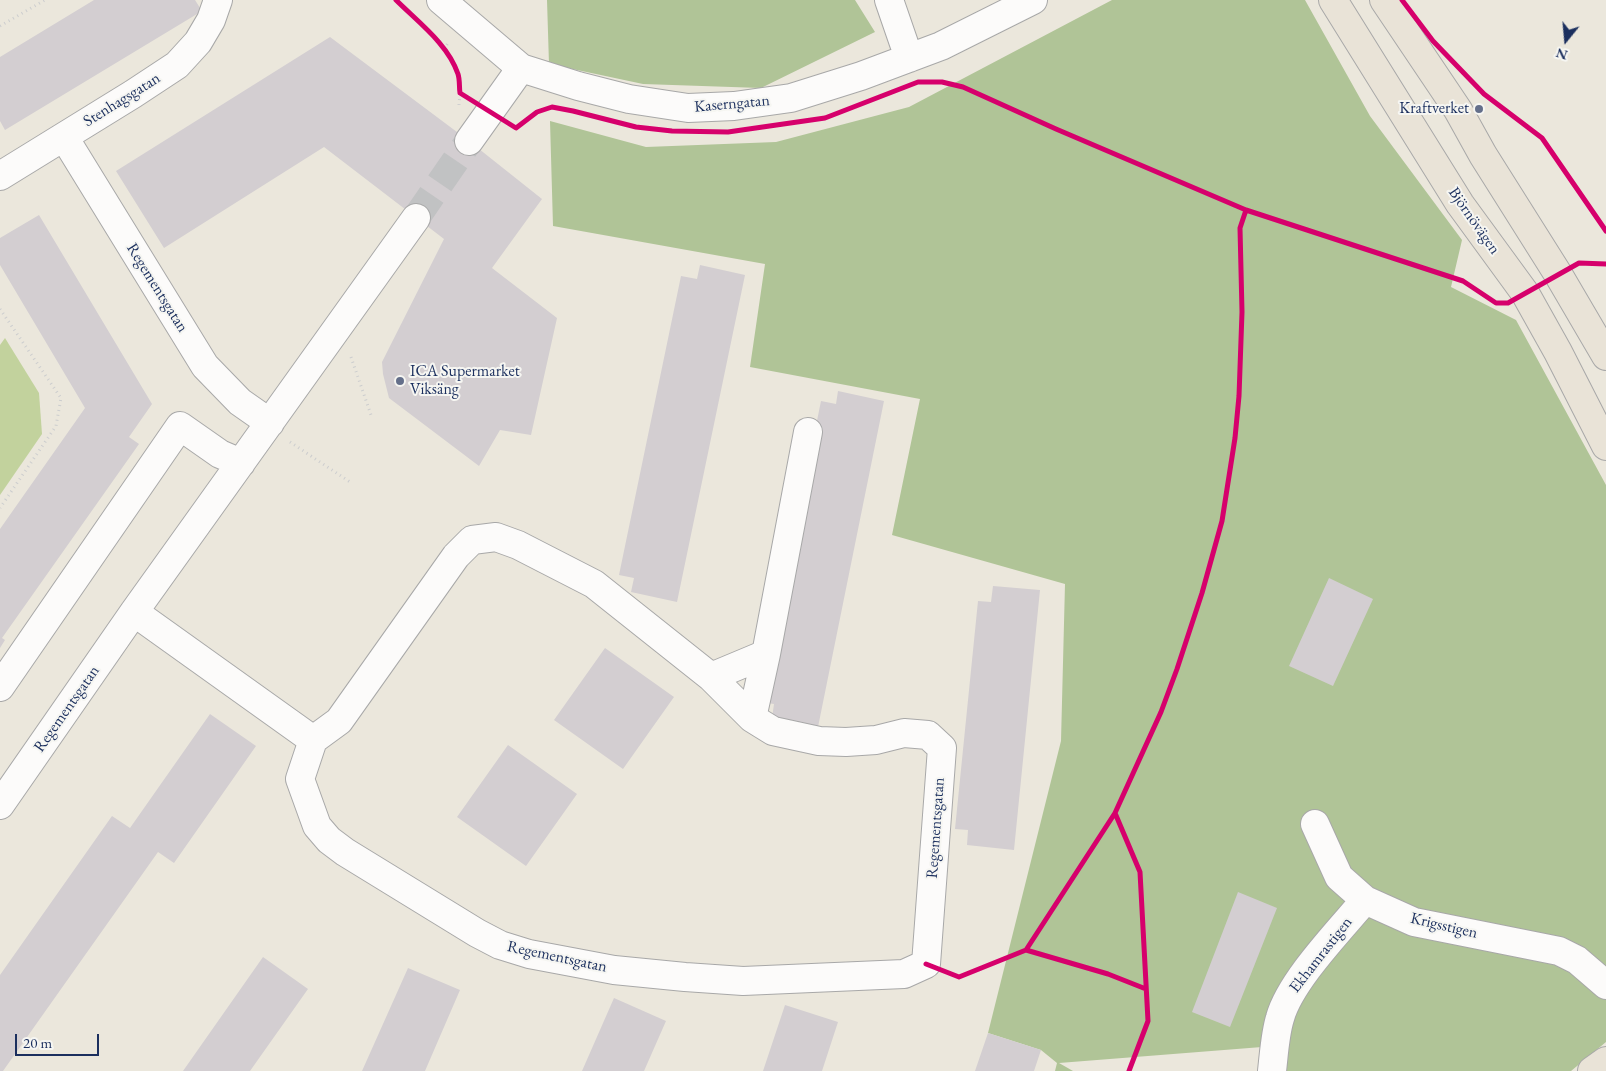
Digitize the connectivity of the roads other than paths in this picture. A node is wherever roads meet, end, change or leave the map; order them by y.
1 (218, 0) edge
2 (441, 0) edge
3 (889, 0) edge
4 (1033, 0) edge
5 (1332, 0) edge
6 (1384, 0) edge
7 (910, 58) junction
8 (521, 68) junction
9 (64, 136) junction
10 (469, 141) tunnel mouth
11 (0, 176) edge
12 (416, 218) tunnel mouth
13 (1606, 356) edge
14 (270, 423) junction
15 (808, 432) dead end
16 (1606, 446) edge
17 (241, 463) junction
18 (134, 612) junction
19 (766, 654) junction
20 (711, 677) junction
21 (0, 687) edge
22 (752, 718) junction
23 (313, 740) junction
24 (0, 804) edge
25 (1316, 824) dead end
26 (1365, 900) junction
27 (1606, 984) edge
28 (1606, 1061) edge
29 (1272, 1071) edge
30 (1592, 1071) edge

1 - 9 street, Stenhagsgatan
2 - 8 street, Kaserngatan
3 - 7 street
4 - 7 street, Kaserngatan
5 - 16 main road, Björnövägen
6 - 13 main road
7 - 8 street, Kaserngatan
8 - 10 street
9 - 11 street, Stenhagsgatan
9 - 14 street, Regementsgatan
12 - 14 street, Regementsgatan
14 - 17 street, Regementsgatan
15 - 19 street
17 - 18 street, Regementsgatan
17 - 21 street
18 - 23 street
18 - 24 street, Regementsgatan
19 - 20 street
19 - 22 street
20 - 22 street, Regementsgatan
20 - 23 street, Regementsgatan
22 - 23 street, Regementsgatan
25 - 26 street, Krigsstigen
26 - 27 street, Krigsstigen
26 - 29 street, Ekhamrastigen
28 - 30 main road

